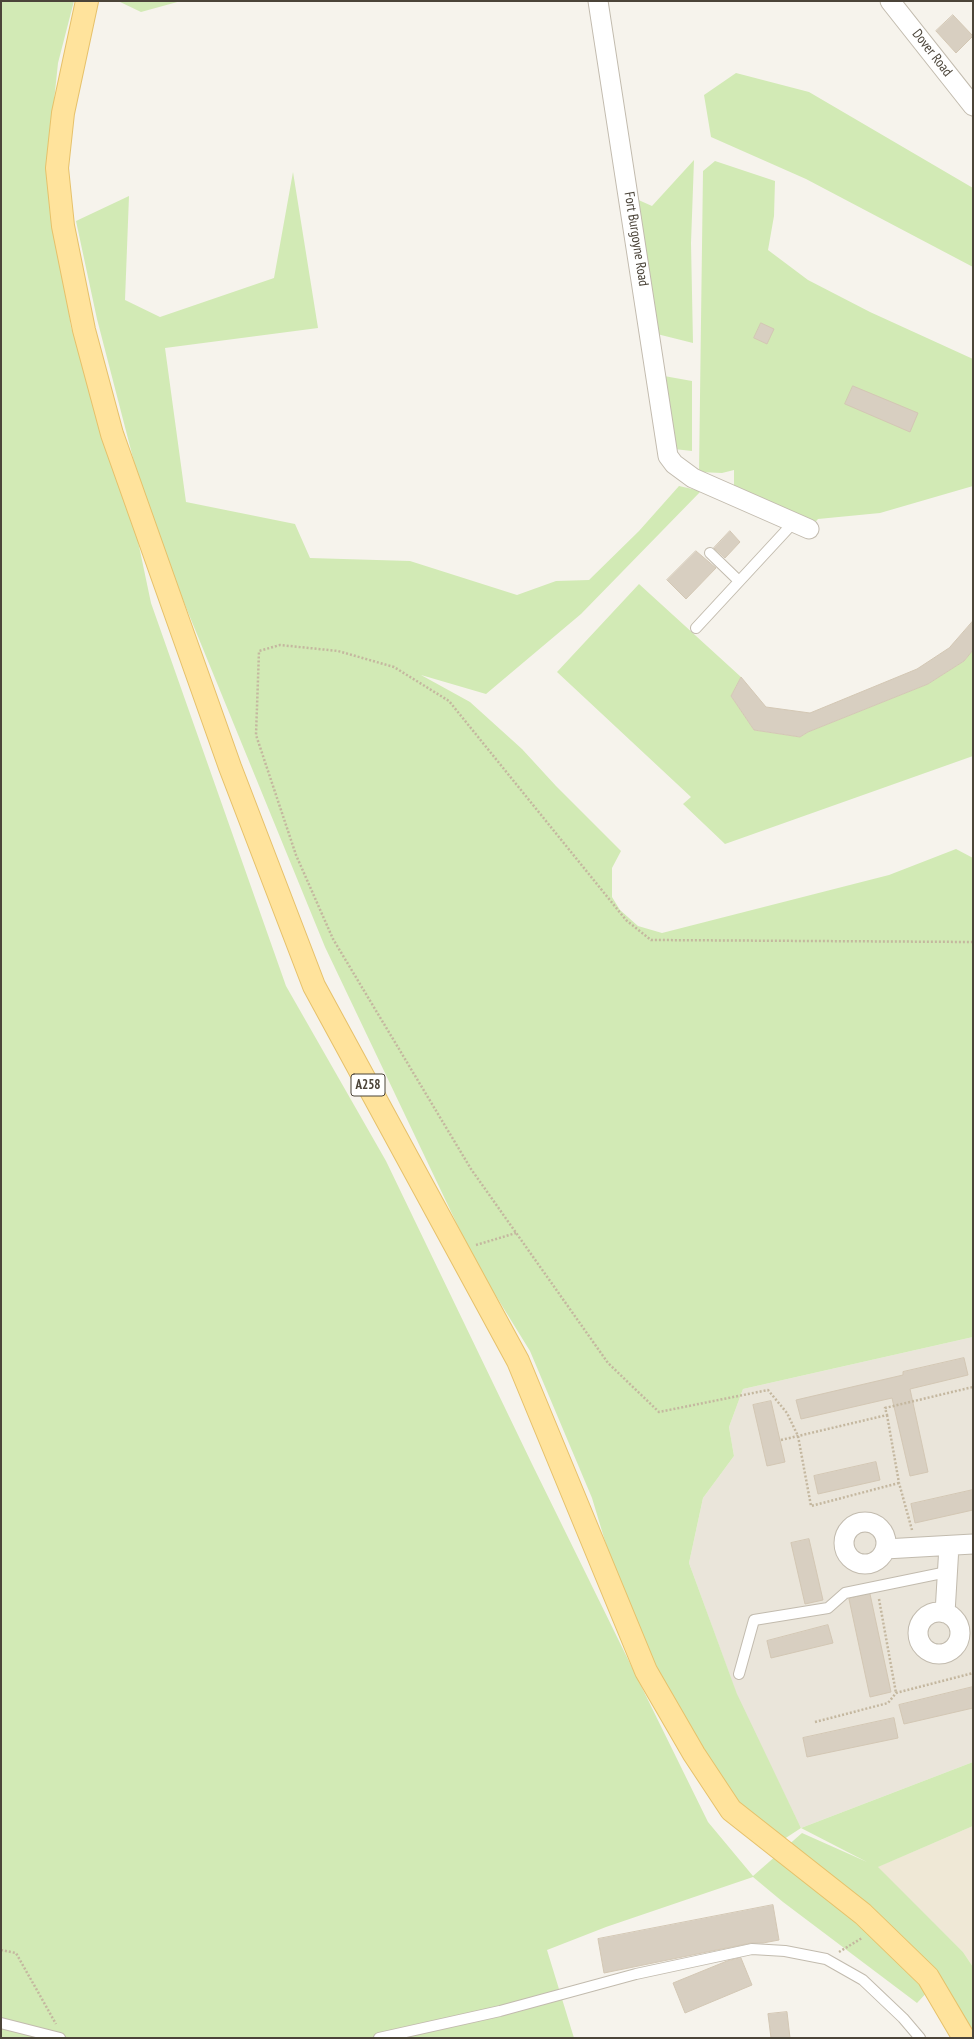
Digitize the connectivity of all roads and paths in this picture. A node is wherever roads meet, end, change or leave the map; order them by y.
1 (86, 1) edge
2 (598, 1) edge
3 (890, 1) edge
4 (973, 106) edge
5 (802, 525) joint
6 (710, 553) dead end
7 (739, 581) junction
8 (696, 628) dead end
9 (973, 942) edge
10 (516, 1233) junction
11 (458, 1250) junction
12 (973, 1387) edge
13 (887, 1415) junction
14 (798, 1436) junction
15 (781, 1440) dead end
16 (899, 1483) junction
17 (973, 1544) edge
18 (949, 1546) junction
19 (917, 1548) junction
20 (886, 1549) dead end
21 (947, 1572) junction
22 (876, 1586) junction
23 (945, 1613) dead end
24 (973, 1673) edge
25 (739, 1674) dead end
26 (896, 1693) junction
27 (815, 1722) dead end
28 (878, 1928) junction
29 (1, 1950) edge
30 (826, 1959) junction
31 (1, 2023) edge
32 (57, 2025) dead end
33 (60, 2038) edge
34 (379, 2038) edge
35 (920, 2038) edge
36 (964, 2038) edge

1 - 11 main road, A258
2 - 5 street, Fort Burgoyne Road
3 - 4 street, Dover Road
5 - 7 lane
6 - 7 lane
7 - 8 lane
9 - 10 path
10 - 11 path
10 - 14 path
11 - 28 main road, A258
12 - 13 path
13 - 14 path
13 - 16 path
14 - 15 path
14 - 16 path
16 - 19 path
17 - 18 street
18 - 19 street
18 - 21 street
19 - 20 street
21 - 22 lane
21 - 23 street
22 - 25 lane
22 - 26 path
24 - 26 path
26 - 27 path
28 - 30 path
28 - 36 main road, A258
29 - 32 path
30 - 34 lane
30 - 35 lane
31 - 33 lane

